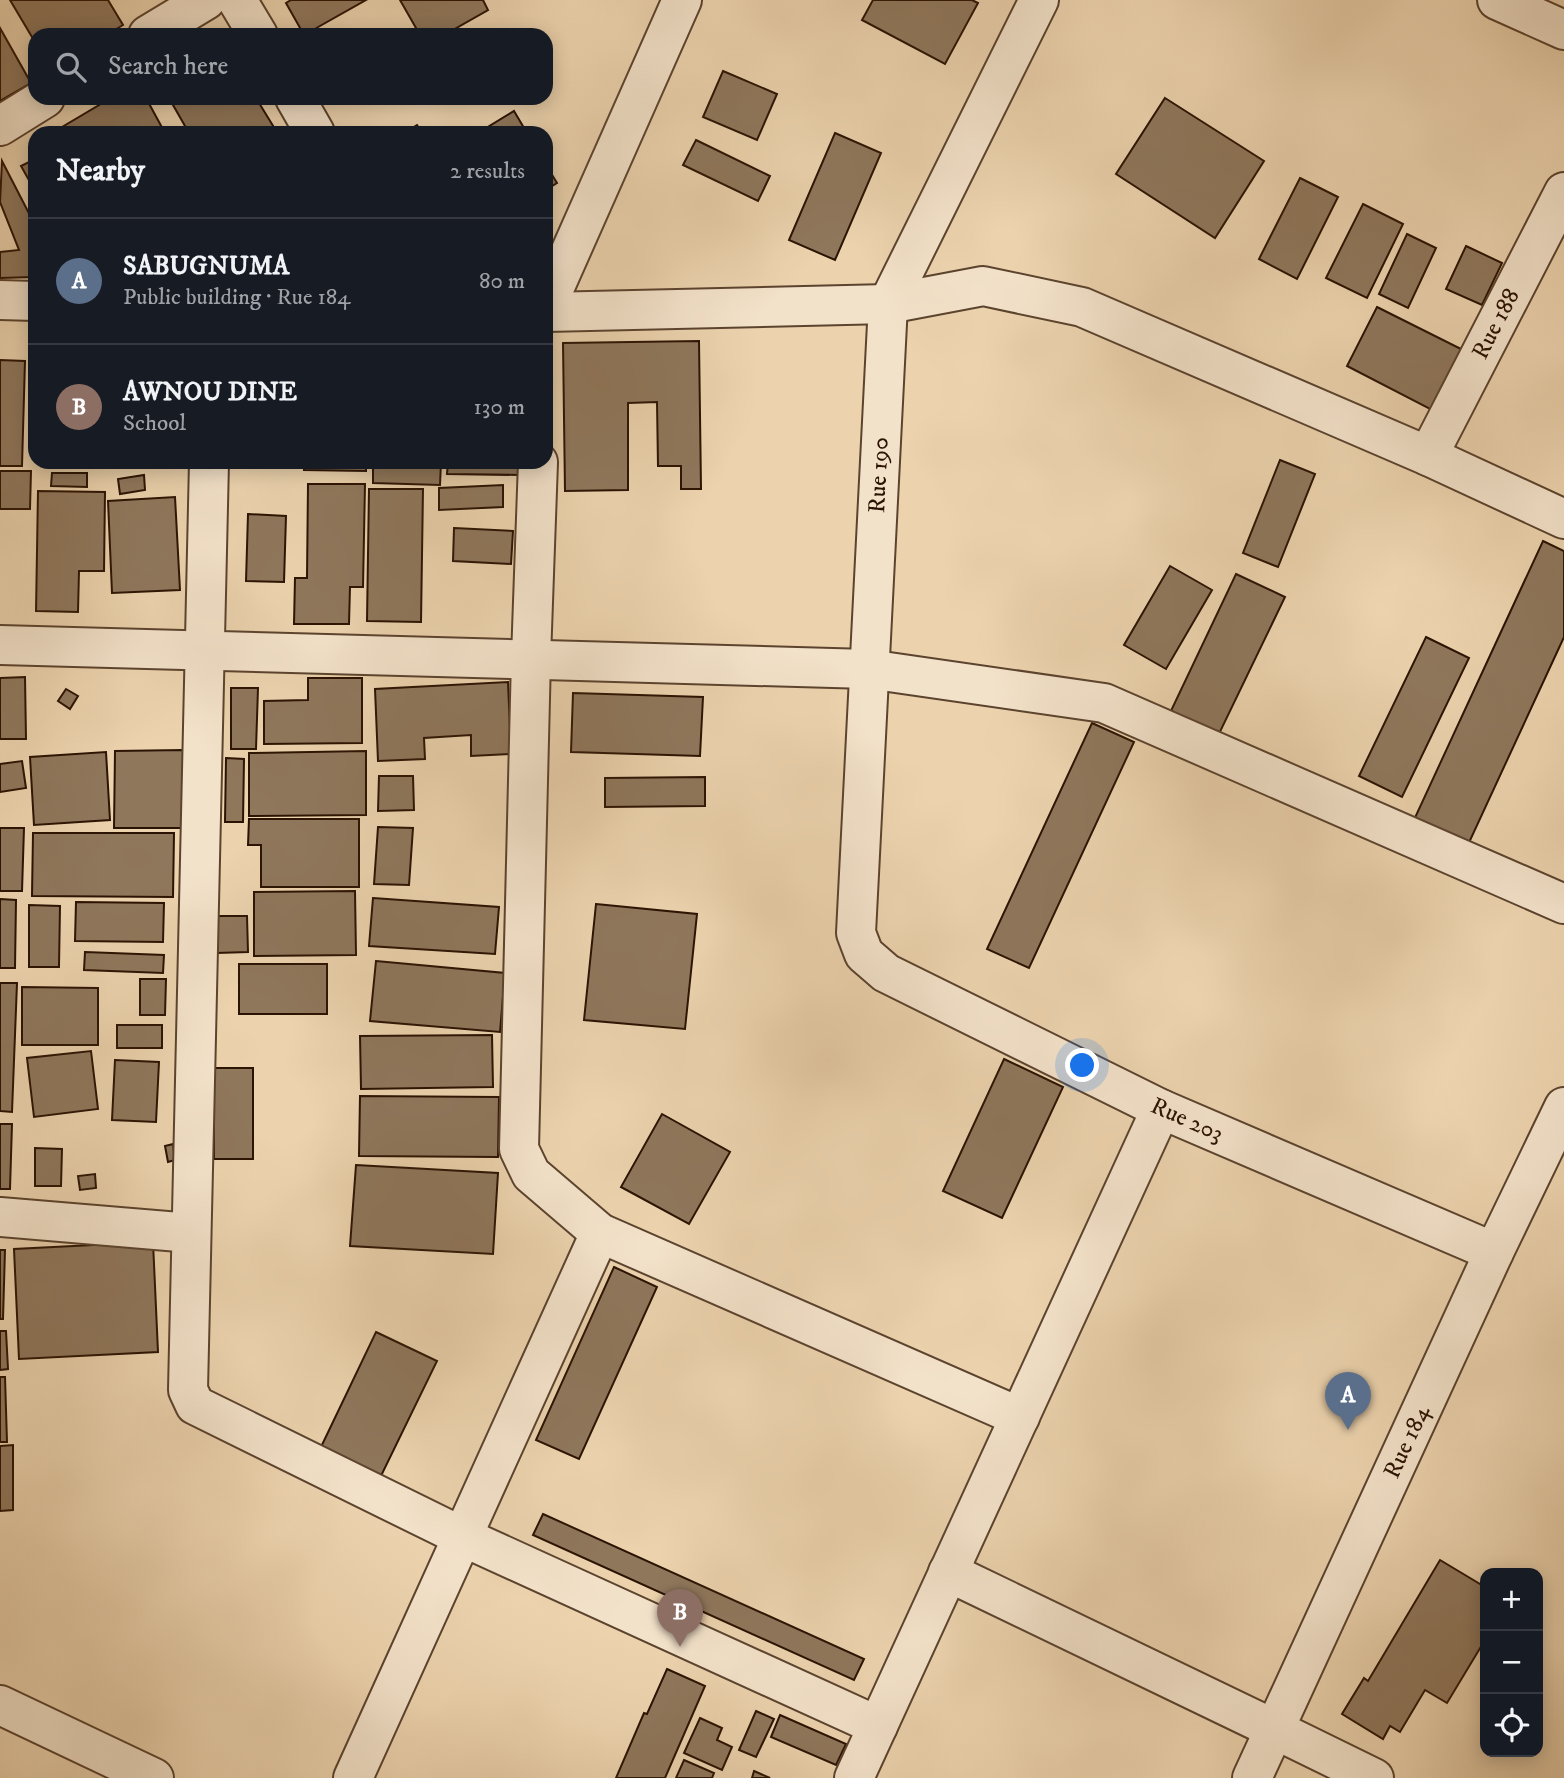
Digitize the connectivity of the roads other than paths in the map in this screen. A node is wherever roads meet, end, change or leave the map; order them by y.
1 (206, 0) edge
2 (237, 0) edge
3 (682, 0) edge
4 (1039, 0) edge
5 (1497, 0) edge
6 (160, 28) edge
7 (254, 28) edge
8 (1564, 30) edge
9 (33, 105) edge
10 (299, 105) edge
11 (0, 125) edge
12 (311, 126) edge
13 (1564, 192) edge
14 (553, 294) edge
15 (0, 300) edge
16 (28, 301) edge
17 (888, 303) junction
18 (553, 310) edge
19 (1427, 456) junction
20 (209, 469) edge
21 (538, 469) edge
22 (1564, 519) edge
23 (0, 645) edge
24 (204, 650) junction
25 (531, 658) junction
26 (868, 669) junction
27 (1564, 904) edge
28 (887, 973) joint
29 (1564, 1107) edge
30 (1161, 1109) junction
31 (0, 1217) edge
32 (191, 1233) junction
33 (600, 1233) junction
34 (1494, 1252) junction
35 (1020, 1417) junction
36 (463, 1537) junction
37 (948, 1572) junction
38 (0, 1705) edge
39 (878, 1726) junction
40 (1274, 1730) junction
41 (154, 1778) edge
42 (353, 1778) edge
43 (854, 1778) edge
44 (1252, 1778) edge
45 (1374, 1778) edge

1 - 6 street
2 - 7 street
3 - 14 street
4 - 17 street, Rue 190
5 - 8 street
9 - 11 street
10 - 12 street
13 - 19 street, Rue 188
15 - 16 street
17 - 18 street
17 - 19 street
17 - 26 street, Rue 190
19 - 22 street
20 - 24 street
21 - 25 street
23 - 24 street
24 - 25 street
24 - 32 street
25 - 26 street
25 - 33 street
26 - 27 street
26 - 28 street, Rue 190
28 - 30 street, Rue 203
29 - 34 street, Rue 184
30 - 34 street, Rue 203
30 - 35 street
31 - 32 street
32 - 36 street
33 - 35 street
33 - 36 street
34 - 40 street, Rue 184
35 - 37 street
36 - 39 street
36 - 42 street
37 - 39 street
37 - 40 street
38 - 41 street
39 - 43 street
40 - 44 street, Rue 184
40 - 45 street

